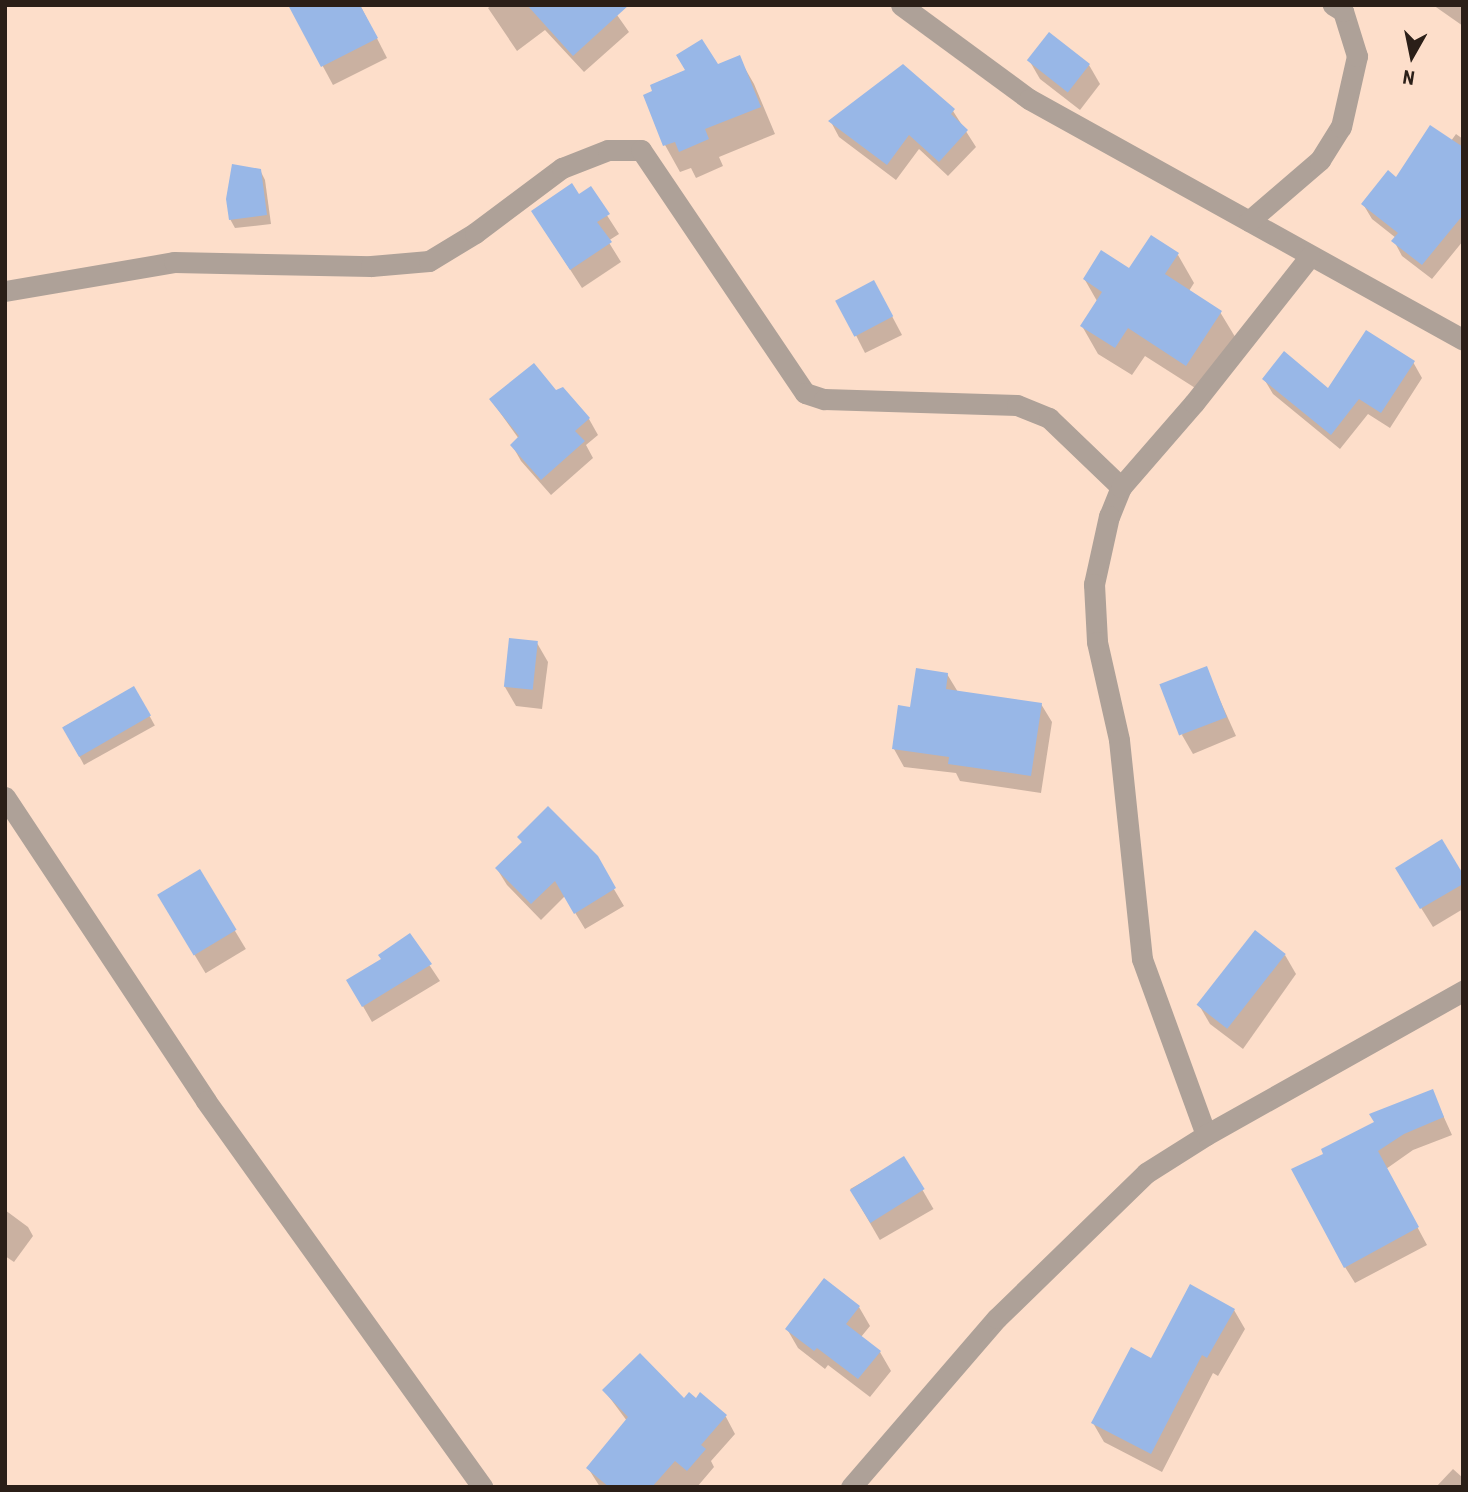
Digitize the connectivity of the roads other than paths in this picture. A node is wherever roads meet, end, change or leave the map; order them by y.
1 (901, 5) edge
2 (1333, 5) edge
3 (1249, 222) junction
4 (1310, 256) junction
5 (5, 291) edge
6 (1463, 340) edge
7 (1121, 487) junction
8 (5, 797) edge
9 (1463, 991) edge
10 (1206, 1135) junction
11 (482, 1487) edge
12 (851, 1487) edge

1 - 3 street
2 - 3 street
3 - 4 street
4 - 6 street
4 - 7 street
5 - 7 street
7 - 10 street
8 - 11 street
9 - 10 street
10 - 12 street

